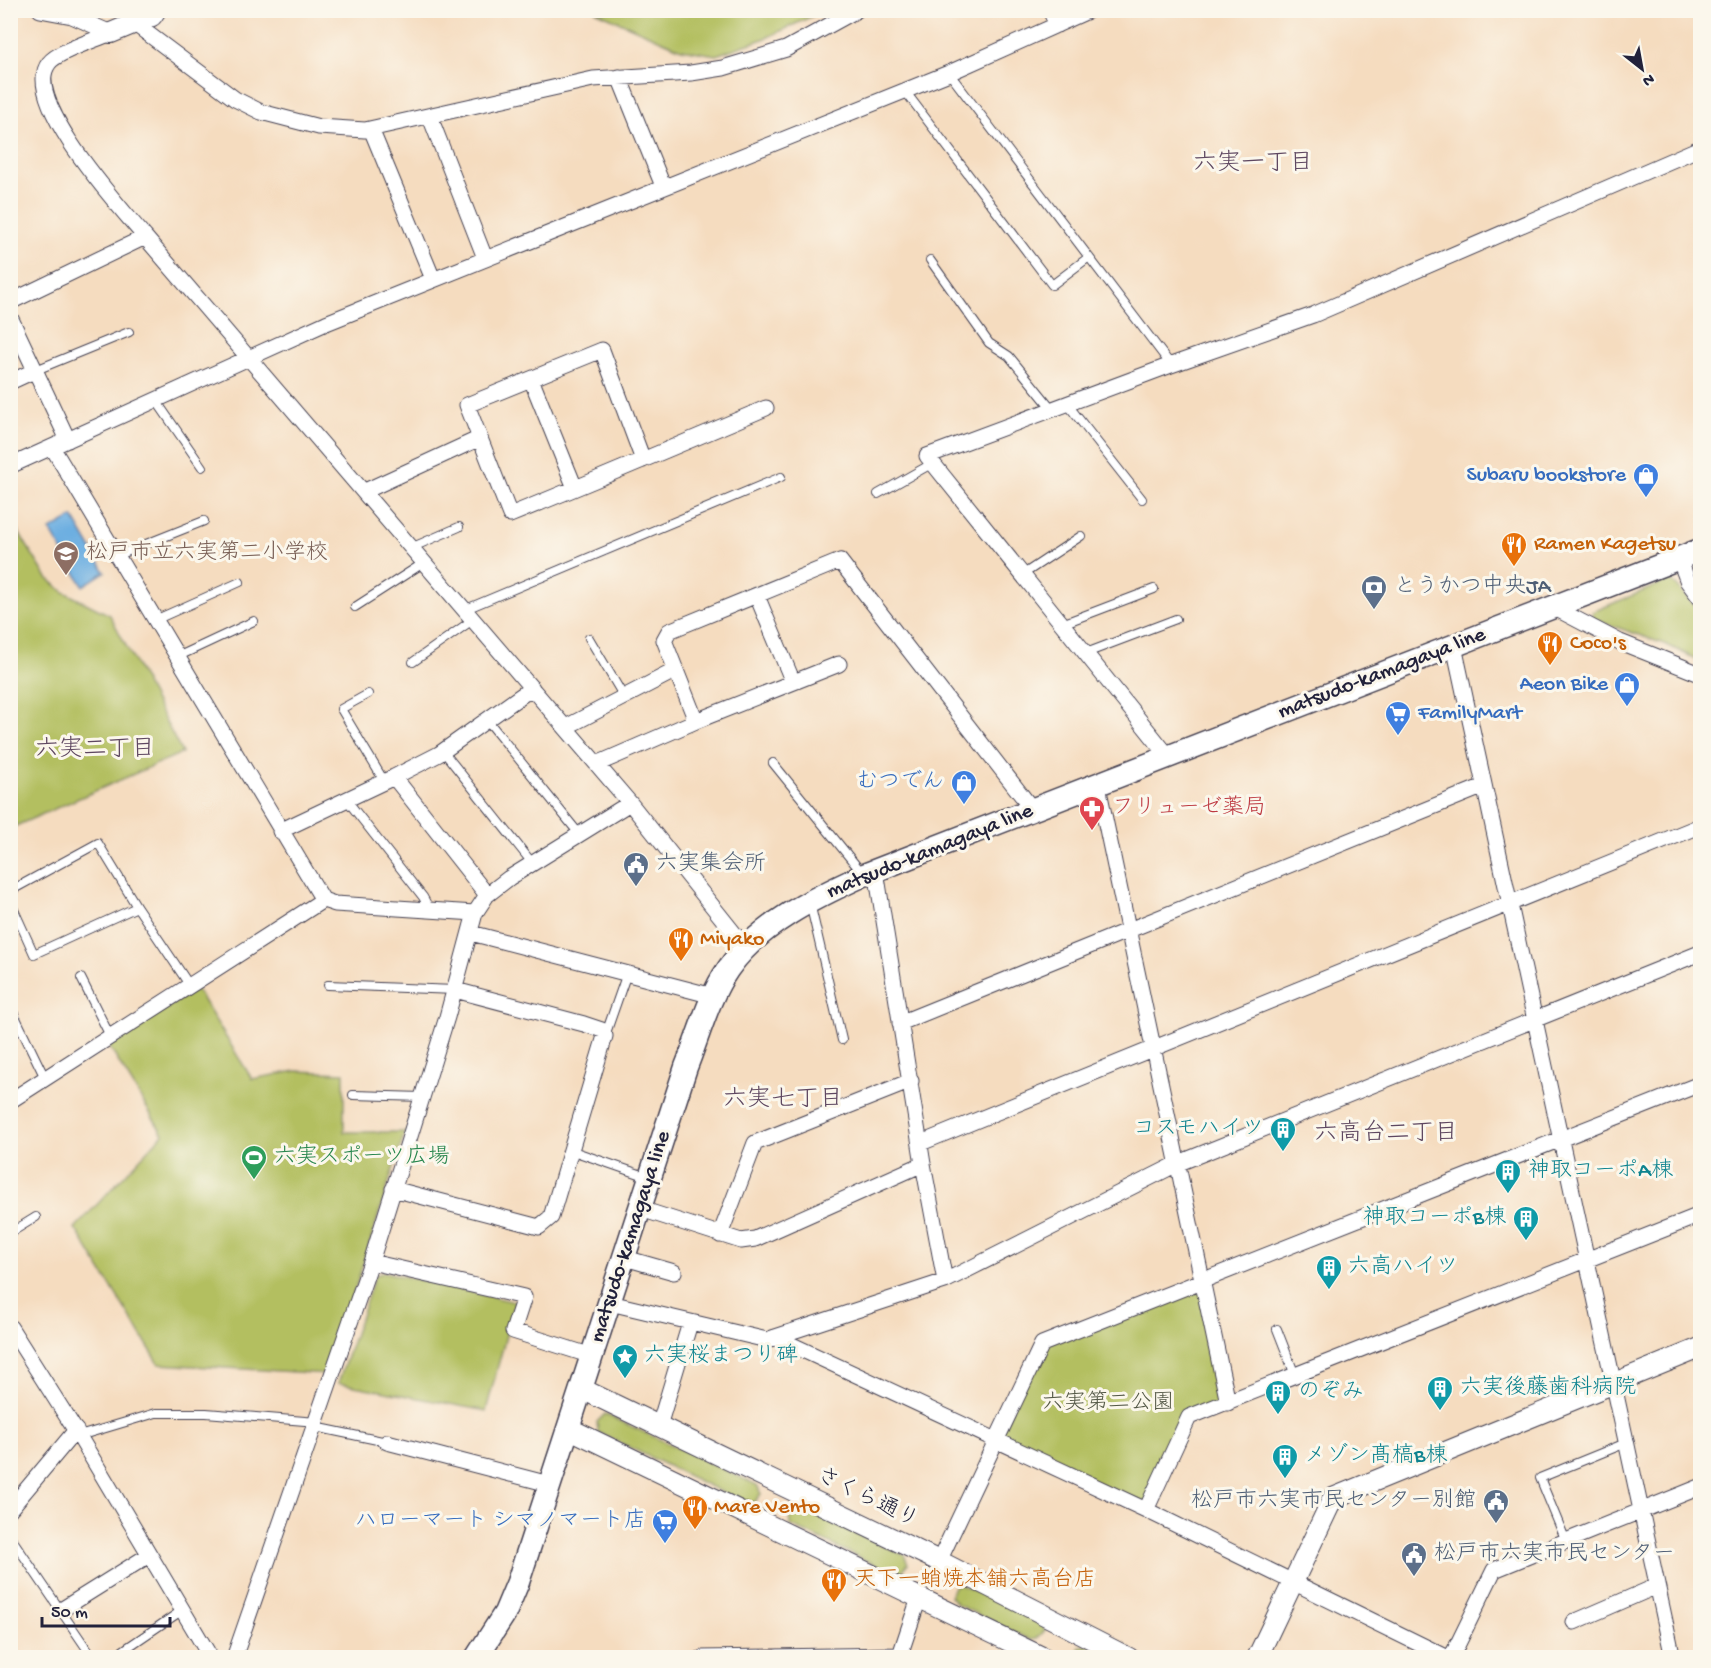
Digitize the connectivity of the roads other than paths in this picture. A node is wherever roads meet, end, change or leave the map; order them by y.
1 (40, 10) edge
2 (156, 10) edge
3 (857, 10) edge
4 (1050, 10) edge
5 (1090, 10) edge
6 (135, 24) junction
7 (1057, 25) junction
8 (111, 33) junction
9 (949, 73) junction
10 (619, 77) junction
11 (905, 91) junction
12 (430, 117) junction
13 (371, 129) junction
14 (1701, 148) edge
15 (663, 186) junction
16 (145, 237) junction
17 (1089, 257) junction
18 (485, 258) junction
19 (930, 260) dead end
20 (433, 279) junction
21 (10, 302) edge
22 (10, 317) edge
23 (129, 332) dead end
24 (249, 356) junction
25 (1171, 365) junction
26 (36, 370) junction
27 (531, 379) junction
28 (10, 382) edge
29 (155, 399) junction
30 (766, 408) dead end
31 (1061, 408) junction
32 (480, 438) junction
33 (68, 440) junction
34 (52, 447) junction
35 (643, 460) junction
36 (933, 463) junction
37 (10, 466) edge
38 (202, 467) dead end
39 (781, 477) dead end
40 (575, 488) junction
41 (365, 491) junction
42 (878, 494) dead end
43 (1142, 499) dead end
44 (204, 521) dead end
45 (459, 527) dead end
46 (1082, 536) dead end
47 (412, 547) junction
48 (1701, 550) edge
49 (116, 556) junction
50 (1679, 558) junction
51 (424, 562) junction
52 (1022, 575) junction
53 (240, 582) dead end
54 (1154, 589) dead end
55 (757, 596) junction
56 (1701, 598) edge
57 (355, 607) dead end
58 (1552, 607) junction
59 (470, 614) junction
60 (1176, 619) dead end
61 (154, 620) junction
62 (254, 621) dead end
63 (1062, 624) junction
64 (589, 638) dead end
65 (1454, 646) junction
66 (1086, 653) junction
67 (176, 658) junction
68 (413, 662) dead end
69 (839, 664) dead end
70 (676, 670) junction
71 (1701, 674) edge
72 (793, 682) junction
73 (532, 688) junction
74 (368, 694) dead end
75 (624, 697) junction
76 (488, 721) junction
77 (696, 721) junction
78 (566, 727) junction
79 (443, 751) junction
80 (1169, 757) junction
81 (773, 763) dead end
82 (597, 764) junction
83 (389, 779) junction
84 (1098, 786) junction
85 (1484, 786) junction
86 (346, 799) junction
87 (630, 803) junction
88 (1033, 810) junction
89 (1701, 826) edge
90 (280, 831) junction
91 (580, 835) junction
92 (533, 864) junction
93 (870, 873) junction
94 (10, 891) edge
95 (487, 895) junction
96 (323, 900) junction
97 (10, 901) edge
98 (809, 902) junction
99 (1509, 903) junction
100 (137, 908) junction
101 (431, 911) junction
102 (475, 913) junction
103 (1129, 928) junction
104 (471, 933) junction
105 (745, 947) junction
106 (1701, 953) edge
107 (627, 973) junction
108 (81, 978) dead end
109 (328, 985) dead end
110 (190, 986) junction
111 (455, 990) junction
112 (713, 996) junction
113 (13, 1012) dead end
114 (1535, 1020) junction
115 (900, 1023) junction
116 (110, 1036) junction
117 (605, 1036) junction
118 (842, 1040) dead end
119 (1153, 1047) junction
120 (45, 1078) junction
121 (911, 1081) junction
122 (1701, 1084) edge
123 (353, 1095) dead end
124 (423, 1097) junction
125 (10, 1101) edge
126 (1561, 1140) junction
127 (921, 1143) junction
128 (570, 1150) junction
129 (1179, 1163) junction
130 (923, 1164) junction
131 (650, 1178) junction
132 (393, 1189) junction
133 (641, 1209) junction
134 (1701, 1215) edge
135 (36, 1217) dead end
136 (10, 1233) edge
137 (720, 1235) junction
138 (625, 1258) junction
139 (1587, 1260) junction
140 (371, 1262) junction
141 (674, 1272) dead end
142 (945, 1281) junction
143 (1203, 1281) junction
144 (610, 1302) junction
145 (690, 1323) junction
146 (10, 1327) edge
147 (1277, 1329) dead end
148 (775, 1337) junction
149 (1701, 1348) edge
150 (592, 1356) junction
151 (1295, 1376) junction
152 (1613, 1383) junction
153 (582, 1389) junction
154 (1228, 1403) junction
155 (316, 1424) junction
156 (659, 1426) junction
157 (568, 1428) junction
158 (77, 1433) junction
159 (994, 1441) junction
160 (387, 1442) joint
161 (1626, 1443) junction
162 (549, 1484) junction
163 (1701, 1487) edge
164 (10, 1509) edge
165 (1146, 1510) junction
166 (1641, 1510) junction
167 (10, 1536) edge
168 (1566, 1541) junction
169 (149, 1555) junction
170 (939, 1561) junction
171 (1293, 1583) junction
172 (1657, 1586) junction
173 (919, 1598) junction
174 (61, 1610) junction
175 (181, 1611) junction
176 (1574, 1622) dead end
177 (898, 1656) edge
178 (482, 1657) edge
179 (93, 1658) edge
180 (112, 1658) edge
181 (211, 1658) edge
182 (234, 1658) edge
183 (702, 1658) edge
184 (1044, 1658) edge
185 (1129, 1658) edge
186 (1257, 1658) edge
187 (1450, 1658) edge
188 (1673, 1658) edge

1 - 8 street
2 - 6 street
3 - 10 street
4 - 7 street
5 - 7 street
6 - 8 street
6 - 13 street
7 - 9 street
8 - 16 street
9 - 11 street
9 - 17 lane
10 - 12 street
10 - 15 street
11 - 15 street
11 - 17 lane
12 - 13 street
12 - 18 street
13 - 20 street
14 - 25 street
15 - 18 street
16 - 21 street
16 - 24 street
17 - 25 lane
18 - 20 street
19 - 31 lane
20 - 24 street
22 - 26 street
23 - 26 lane
24 - 29 street
24 - 41 street
25 - 31 street
26 - 28 street
26 - 33 street
27 - 32 street
27 - 35 street
27 - 40 street
29 - 33 street
29 - 38 lane
30 - 35 street
31 - 36 street
31 - 43 lane
32 - 40 street
32 - 41 street
33 - 34 street
34 - 37 street
34 - 49 street
35 - 40 street
36 - 42 lane
36 - 52 street
39 - 59 lane
41 - 47 street
44 - 49 lane
45 - 47 lane
46 - 52 lane
47 - 51 street
48 - 50 main road, matsudo-kamagaya line
49 - 61 street
50 - 56 street
50 - 58 main road, matsudo-kamagaya line
51 - 57 lane
51 - 59 street
52 - 63 street
53 - 61 lane
54 - 63 lane
55 - 70 street
55 - 72 street
55 - 88 street
58 - 65 main road, matsudo-kamagaya line
58 - 71 street
59 - 68 lane
59 - 73 street
60 - 66 lane
61 - 67 street
62 - 67 lane
63 - 66 street
64 - 75 lane
65 - 80 main road, matsudo-kamagaya line
65 - 85 street
66 - 80 street
67 - 90 street
69 - 72 street
70 - 75 street
70 - 77 street
72 - 77 street
73 - 76 street
73 - 78 street
74 - 83 lane
75 - 78 street
76 - 79 street
76 - 91 lane
77 - 82 street
78 - 82 street
79 - 83 street
79 - 92 lane
80 - 84 main road, matsudo-kamagaya line
81 - 93 lane
82 - 87 street
83 - 86 street
83 - 95 street
84 - 88 main road, matsudo-kamagaya line
84 - 103 street
85 - 99 street
85 - 103 street
86 - 90 street
86 - 101 lane
87 - 91 street
87 - 105 street
88 - 93 main road, matsudo-kamagaya line
89 - 99 street
90 - 96 street
91 - 92 street
92 - 95 street
93 - 98 main road, matsudo-kamagaya line
93 - 115 street
94 - 100 lane
95 - 102 street
96 - 101 street
96 - 110 street
97 - 100 lane
98 - 105 main road, matsudo-kamagaya line
98 - 118 lane
99 - 114 street
99 - 119 street
100 - 110 lane
101 - 102 street
102 - 104 street
103 - 115 street
103 - 119 street
104 - 107 street
104 - 111 street
105 - 112 main road, matsudo-kamagaya line
106 - 114 street
107 - 112 street
107 - 117 lane
108 - 116 lane
109 - 111 lane
110 - 116 street
111 - 117 street
111 - 124 street
112 - 131 main road, matsudo-kamagaya line
113 - 120 lane
114 - 126 street
114 - 129 street
115 - 121 street
116 - 120 street
117 - 128 street
119 - 127 street
119 - 129 street
120 - 125 street
121 - 127 street
121 - 137 street
122 - 126 street
123 - 124 lane
124 - 132 street
126 - 139 street
126 - 143 street
127 - 130 street
128 - 131 lane
128 - 132 street
129 - 142 street
129 - 143 street
130 - 137 street
130 - 142 street
131 - 133 main road, matsudo-kamagaya line
132 - 140 street
133 - 137 street
133 - 138 main road, matsudo-kamagaya line
134 - 139 street
135 - 136 lane
138 - 141 street
138 - 144 main road, matsudo-kamagaya line
139 - 151 street
139 - 152 street
140 - 150 street
140 - 155 street
142 - 148 street
143 - 154 street
143 - 159 street
144 - 145 street
144 - 150 main road, matsudo-kamagaya line
145 - 148 street
145 - 156 street
146 - 158 street
147 - 151 lane
148 - 159 street
149 - 152 street
150 - 153 main road, matsudo-kamagaya line
151 - 154 street
152 - 161 street
152 - 171 street
153 - 156 street, さくら通り
153 - 157 main road, matsudo-kamagaya line
154 - 165 street
155 - 158 lane
155 - 160 lane
155 - 182 street
156 - 170 street, さくら通り
157 - 162 main road, matsudo-kamagaya line
157 - 173 street
158 - 164 street
158 - 169 street
159 - 165 street
159 - 170 street
160 - 162 street
161 - 166 street
161 - 168 lane
162 - 178 main road, matsudo-kamagaya line
163 - 166 street
165 - 171 street
166 - 168 street
166 - 172 street
167 - 174 lane
168 - 187 street
169 - 174 street
169 - 175 street
170 - 185 street, さくら通り
171 - 186 street
171 - 187 street
172 - 176 street
172 - 188 street
173 - 177 street
173 - 184 street
174 - 179 lane
175 - 180 lane
175 - 181 street
177 - 183 street

